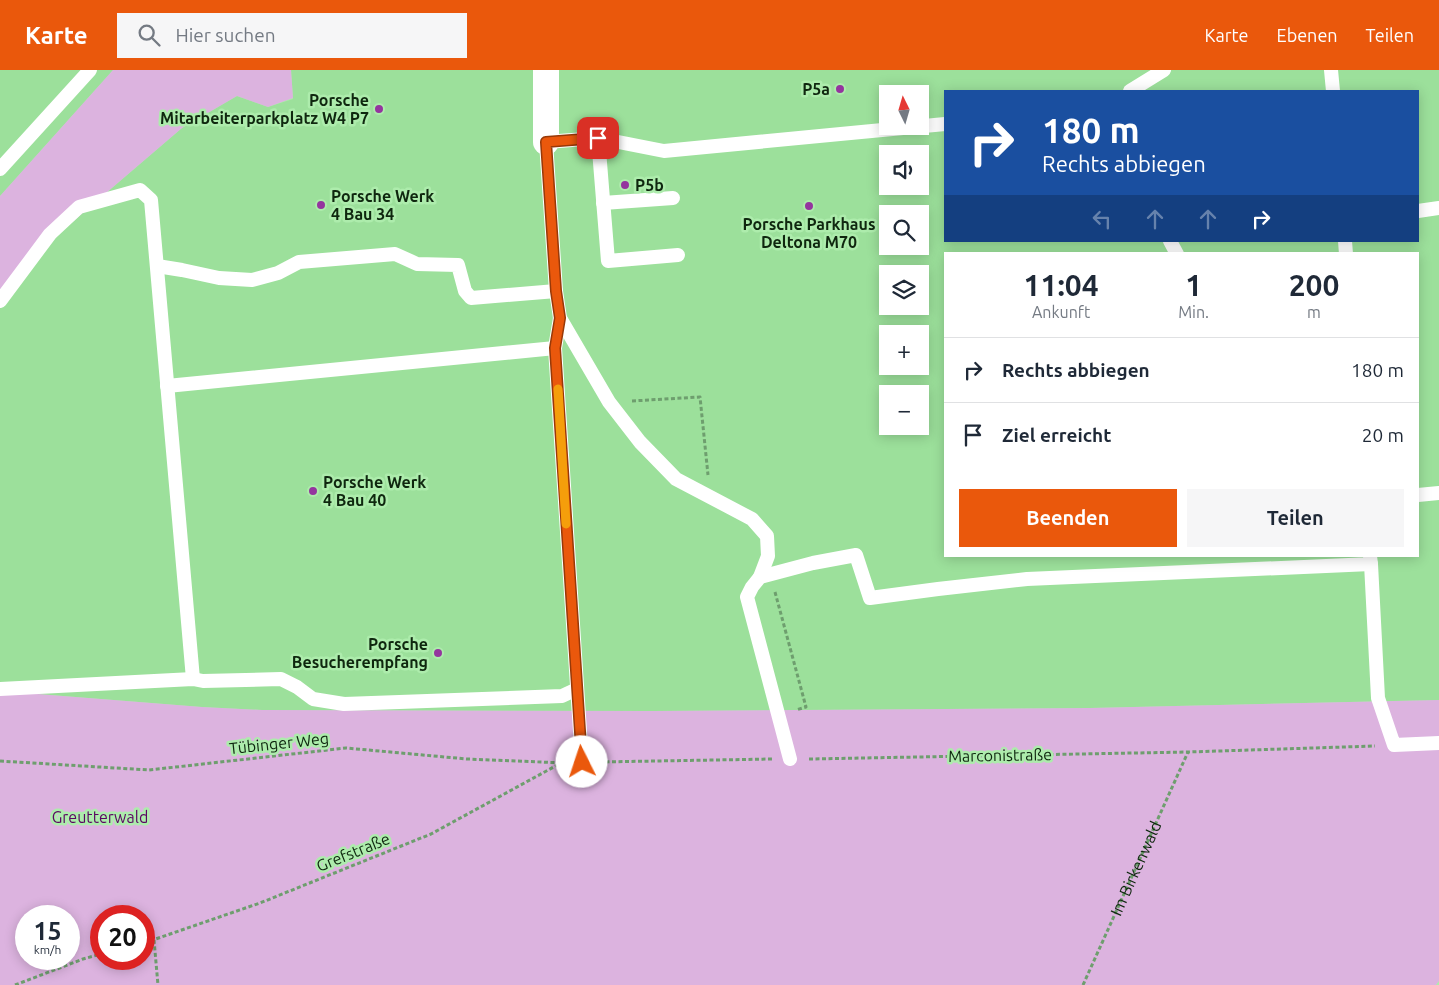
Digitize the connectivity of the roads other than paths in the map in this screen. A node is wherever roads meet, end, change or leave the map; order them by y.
1 (90, 70) edge
2 (546, 70) edge
3 (1164, 70) edge
4 (1331, 70) edge
5 (1132, 90) edge
6 (1333, 90) edge
7 (944, 124) edge
8 (598, 138) junction
9 (546, 142) junction
10 (0, 169) edge
11 (673, 198) dead end
12 (604, 203) junction
13 (1439, 208) edge
14 (1419, 210) edge
15 (678, 255) dead end
16 (156, 266) junction
17 (556, 291) junction
18 (0, 301) edge
19 (560, 318) junction
20 (555, 348) junction
21 (167, 386) junction
22 (1439, 493) edge
23 (1419, 495) edge
24 (1370, 560) edge
25 (765, 575) junction
26 (193, 679) junction
27 (0, 689) edge
28 (578, 689) junction
29 (1439, 742) edge
30 (790, 759) road end
31 (582, 762) road end

1 - 10 lane
2 - 9 street
3 - 5 lane
4 - 6 lane
7 - 8 lane
8 - 9 lane
8 - 12 lane
9 - 17 lane
11 - 12 lane
12 - 15 lane
13 - 14 lane
16 - 17 lane
16 - 18 lane
16 - 21 lane
17 - 19 lane
19 - 20 lane
19 - 25 lane
20 - 21 lane
20 - 28 lane
21 - 26 lane
22 - 23 lane
24 - 25 lane
24 - 29 lane
25 - 30 lane
26 - 27 lane
26 - 28 lane
28 - 31 lane

